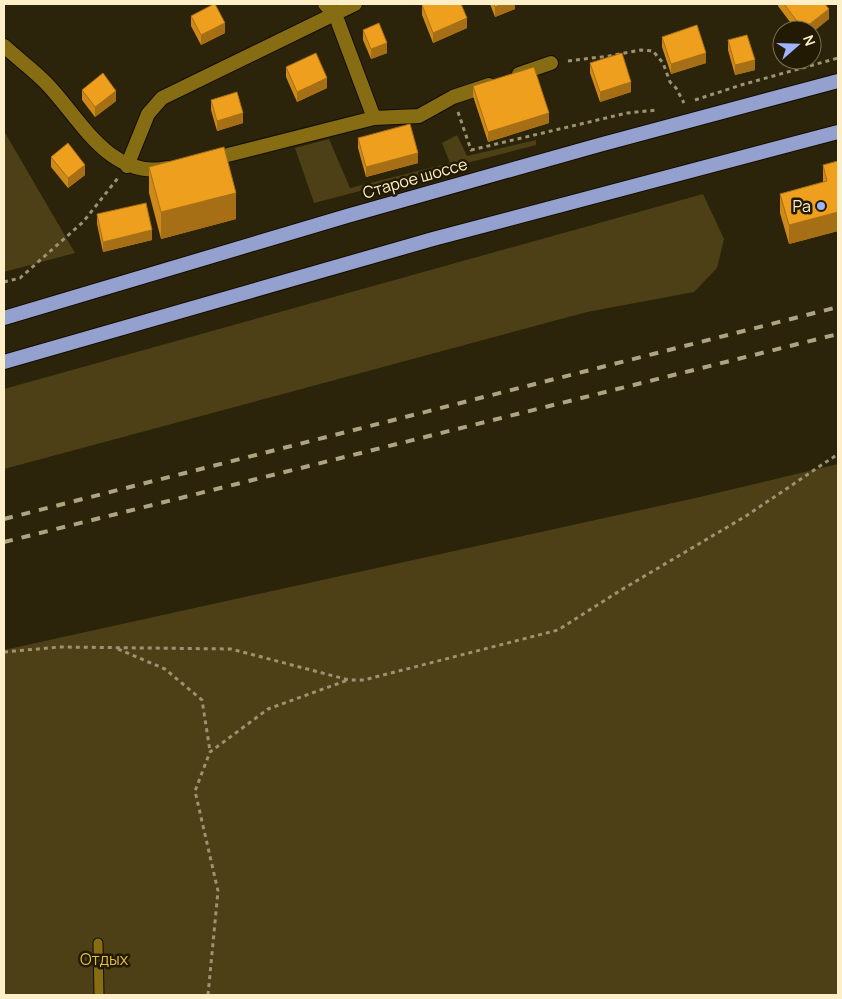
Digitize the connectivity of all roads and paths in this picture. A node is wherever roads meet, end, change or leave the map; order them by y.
1 (325, 4) edge
2 (355, 4) edge
3 (335, 14) junction
4 (4, 46) edge
5 (838, 58) edge
6 (551, 63) joint
7 (838, 80) edge
8 (453, 97) junction
9 (684, 103) junction
10 (677, 106) dead end
11 (648, 111) dead end
12 (374, 118) junction
13 (838, 132) edge
14 (196, 162) edge
15 (128, 166) junction
16 (177, 166) edge
17 (4, 282) edge
18 (4, 318) edge
19 (4, 362) edge
20 (838, 454) edge
21 (115, 648) junction
22 (4, 652) edge
23 (349, 680) junction
24 (210, 752) junction
25 (98, 943) dead end
26 (99, 995) edge
27 (208, 995) edge

1 - 3 street
2 - 3 street
3 - 12 street
3 - 15 street
4 - 15 street
5 - 9 path
6 - 8 street
6 - 9 path
7 - 18 highway, Старое шоссе
8 - 11 path
8 - 12 street
9 - 10 path
12 - 14 street
13 - 19 highway
15 - 16 street
15 - 17 path
20 - 23 path
21 - 22 path
21 - 23 path
21 - 24 path
23 - 24 path
24 - 27 path
25 - 26 lane

